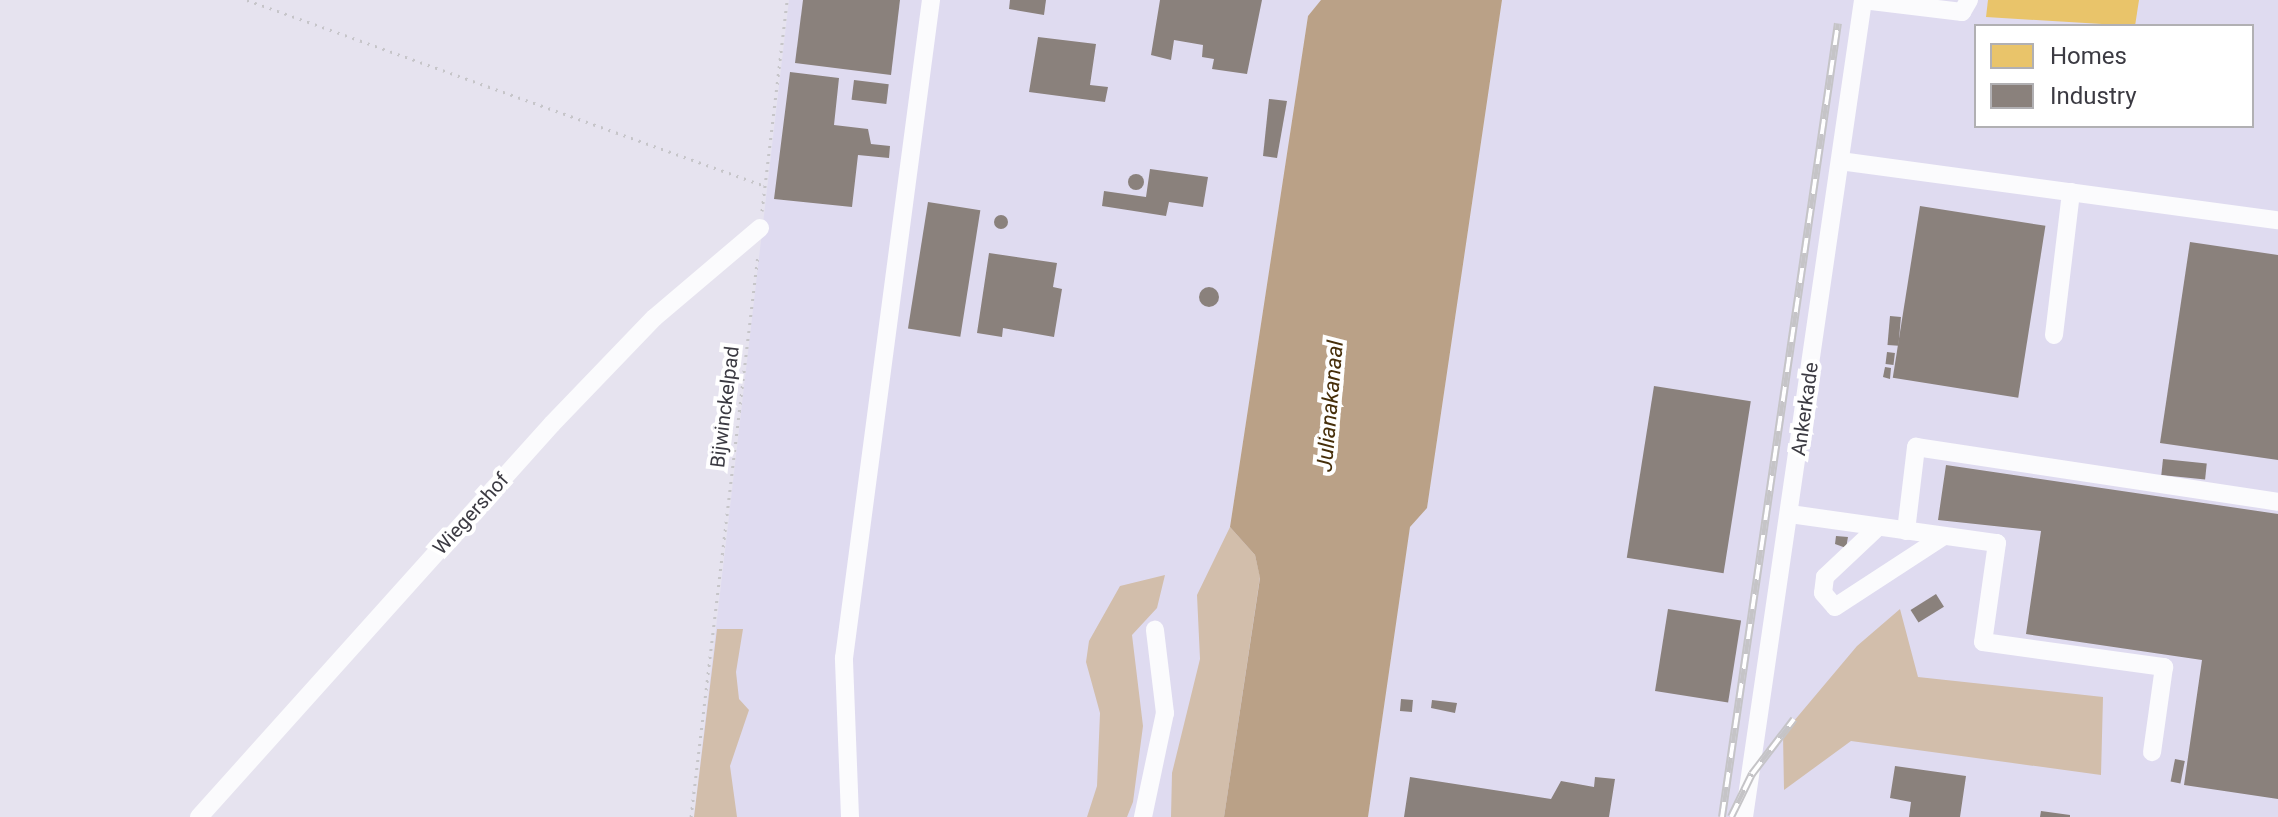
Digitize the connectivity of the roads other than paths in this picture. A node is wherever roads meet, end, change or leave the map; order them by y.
1 (931, 0) edge
2 (1863, 0) edge
3 (1969, 0) edge
4 (1840, 161) junction
5 (2071, 192) junction
6 (2278, 220) edge
7 (760, 228) road end
8 (2054, 335) dead end
9 (2278, 502) edge
10 (1790, 514) junction
11 (1878, 527) junction
12 (1906, 531) junction
13 (1944, 536) junction
14 (1155, 630) dead end
15 (2152, 752) dead end
16 (199, 817) edge
17 (850, 817) edge
18 (1143, 817) edge
19 (1744, 817) edge

1 - 17 street
2 - 3 street
2 - 4 street, Ankerkade
4 - 5 street
4 - 10 street, Ankerkade
5 - 6 street
5 - 8 street
7 - 16 street, Wiegershof
9 - 12 street
10 - 11 street
10 - 19 street, Ankerkade
11 - 12 street
11 - 13 street
12 - 13 street
13 - 15 street
14 - 18 street

